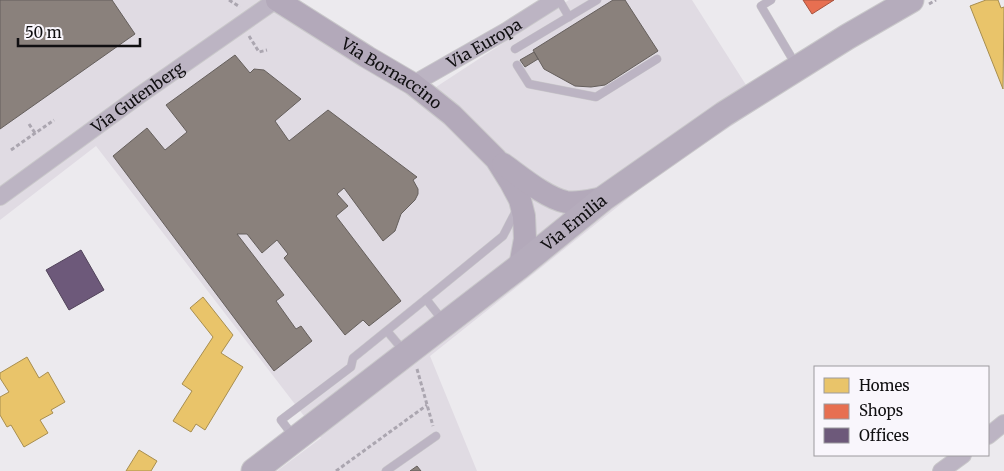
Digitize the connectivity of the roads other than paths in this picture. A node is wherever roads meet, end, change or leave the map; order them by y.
1 (277, 0) edge
2 (555, 0) edge
3 (559, 0) edge
4 (597, 0) edge
5 (771, 0) edge
6 (896, 6) edge
7 (569, 17) junction
8 (516, 50) dead end
9 (656, 59) dead end
10 (517, 65) dead end
11 (798, 68) junction
12 (413, 84) junction
13 (496, 160) junction
14 (0, 198) edge
15 (604, 198) junction
16 (520, 200) junction
17 (520, 266) junction
18 (426, 300) junction
19 (445, 324) junction
20 (387, 331) junction
21 (411, 359) junction
22 (1004, 424) edge
23 (989, 435) edge
24 (436, 436) road end
25 (295, 439) junction
26 (962, 456) edge
27 (254, 471) edge
28 (386, 471) edge
29 (941, 471) edge

1 - 12 street, Via Bornaccino
1 - 14 street, Via Gutenberg
2 - 12 street, Via Europa
3 - 7 lane
4 - 7 lane
5 - 11 lane
6 - 11 main road, Via Emilia
7 - 8 lane
9 - 10 lane
11 - 15 main road, Via Emilia
12 - 13 street, Via Bornaccino
13 - 15 street, Via Bornaccino
13 - 16 street, Via Bornaccino
15 - 17 main road, Via Emilia
16 - 17 street, Via Bornaccino
16 - 18 lane
17 - 19 main road, Via Emilia
18 - 19 lane
18 - 20 lane
19 - 21 main road, Via Emilia
20 - 21 lane
20 - 25 lane
21 - 25 main road, Via Emilia
22 - 23 street
24 - 28 lane
25 - 27 main road, Via Emilia
26 - 29 street

